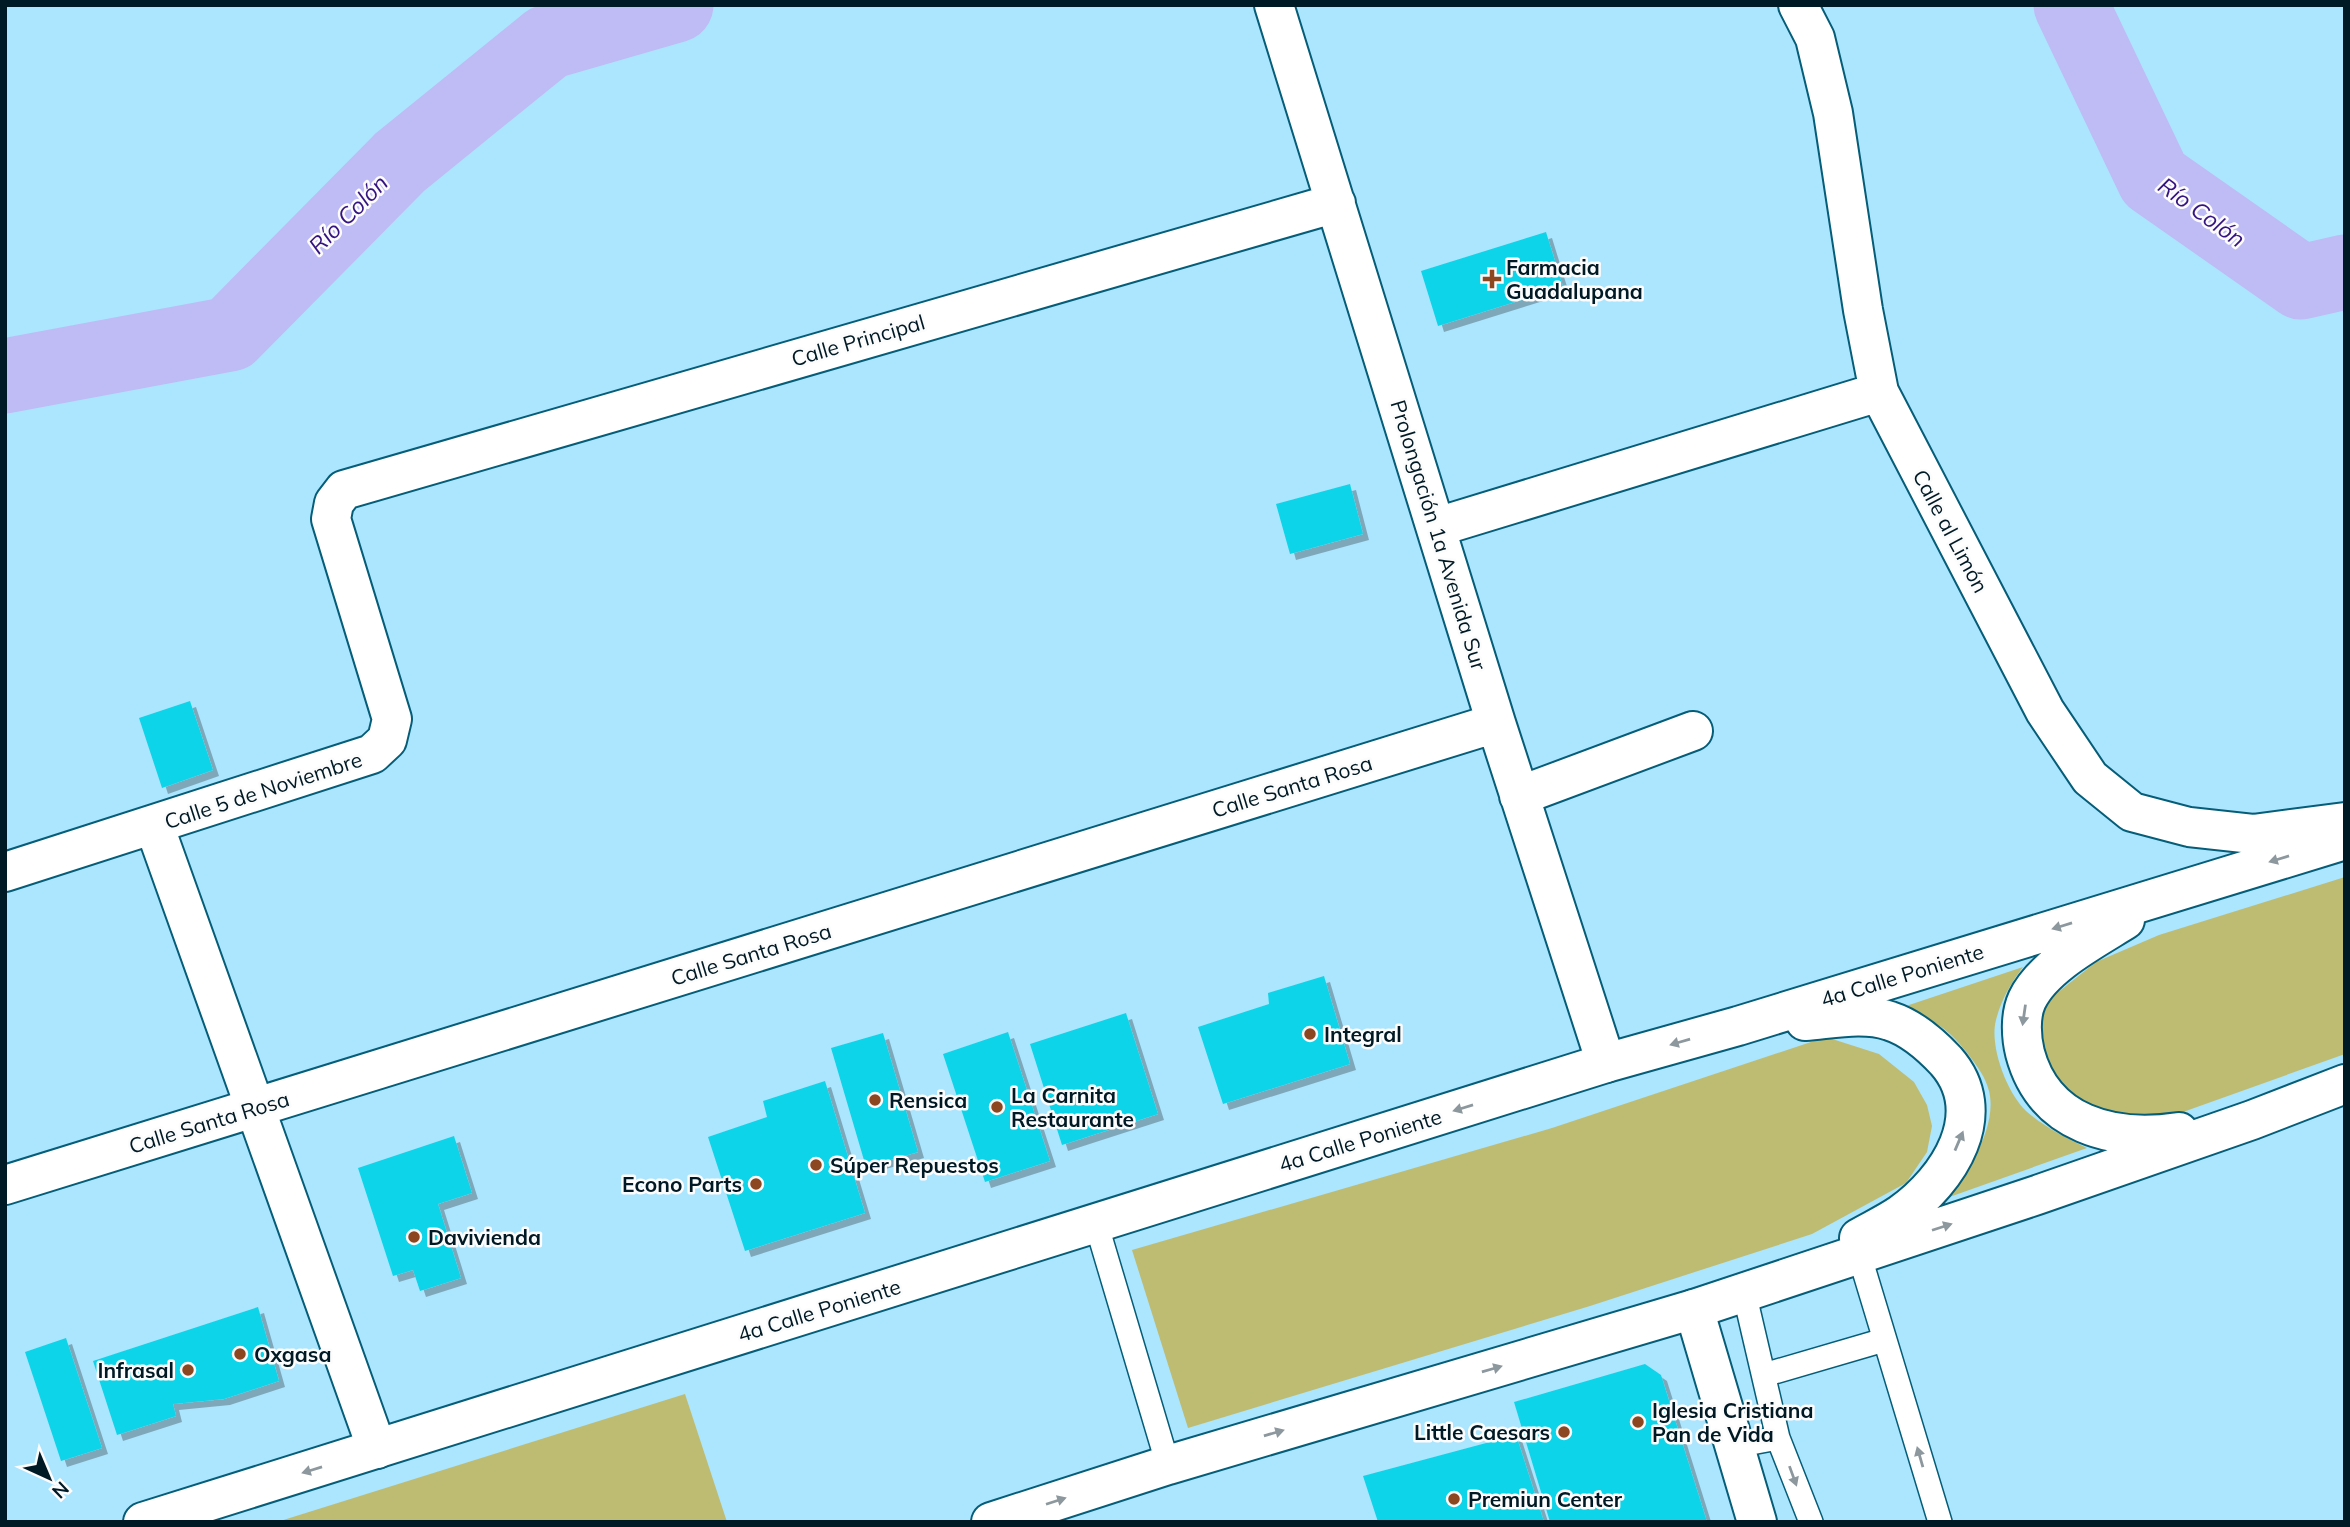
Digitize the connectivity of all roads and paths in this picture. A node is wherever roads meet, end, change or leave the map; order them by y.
1 (1274, 5) edge
2 (1798, 5) edge
3 (1336, 203) junction
4 (1879, 392) junction
5 (381, 478) joint
6 (1437, 527) junction
7 (1496, 723) junction
8 (1693, 731) dead end
9 (1520, 796) junction
10 (2345, 822) edge
11 (154, 825) junction
12 (2345, 839) edge
13 (5, 872) edge
14 (2165, 894) junction
15 (1738, 1026) junction
16 (1606, 1063) junction
17 (2345, 1084) edge
18 (256, 1108) junction
19 (2252, 1119) junction
20 (5, 1185) edge
21 (1096, 1223) junction
22 (1859, 1254) junction
23 (1797, 1274) junction
24 (1744, 1292) junction
25 (1694, 1309) junction
26 (1885, 1340) junction
27 (1764, 1375) junction
28 (1778, 1437) junction
29 (1735, 1446) junction
30 (377, 1450) junction
31 (1168, 1465) junction
32 (144, 1522) edge
33 (991, 1522) edge
34 (1757, 1522) edge
35 (1811, 1522) edge
36 (1940, 1522) edge

1 - 3 main road, Prolongación 1a Avenida Sur
2 - 4 main road, Calle al Limón
3 - 5 main road, Calle Principal
3 - 6 main road, Prolongación 1a Avenida Sur
4 - 6 main road
4 - 10 main road, Calle al Limón
5 - 11 main road, Calle 5 de Noviembre
6 - 7 main road, Prolongación 1a Avenida Sur
7 - 9 main road, Prolongación 1a Avenida Sur
7 - 18 main road, Calle Santa Rosa
8 - 9 main road
9 - 16 main road, Prolongación 1a Avenida Sur
11 - 13 main road, Calle 5 de Noviembre
11 - 18 main road
12 -> 14 main road, 4a Calle Poniente
14 -> 15 main road, 4a Calle Poniente
14 -> 19 main road
15 -> 16 main road, 4a Calle Poniente
23 -> 15 main road
16 -> 21 main road, 4a Calle Poniente
17 - 19 main road
18 - 20 main road, Calle Santa Rosa
18 - 30 main road
22 -> 19 main road
21 - 30 main road, 4a Calle Poniente
21 - 31 lane
22 - 23 main road
22 - 26 lane
23 - 24 main road
24 - 25 main road
24 - 27 lane
25 - 29 main road
31 -> 25 main road
26 - 27 lane
36 -> 26 lane
27 - 28 lane
28 - 29 lane
28 -> 35 lane
29 - 34 main road
30 -> 32 main road, 4a Calle Poniente
33 -> 31 main road

